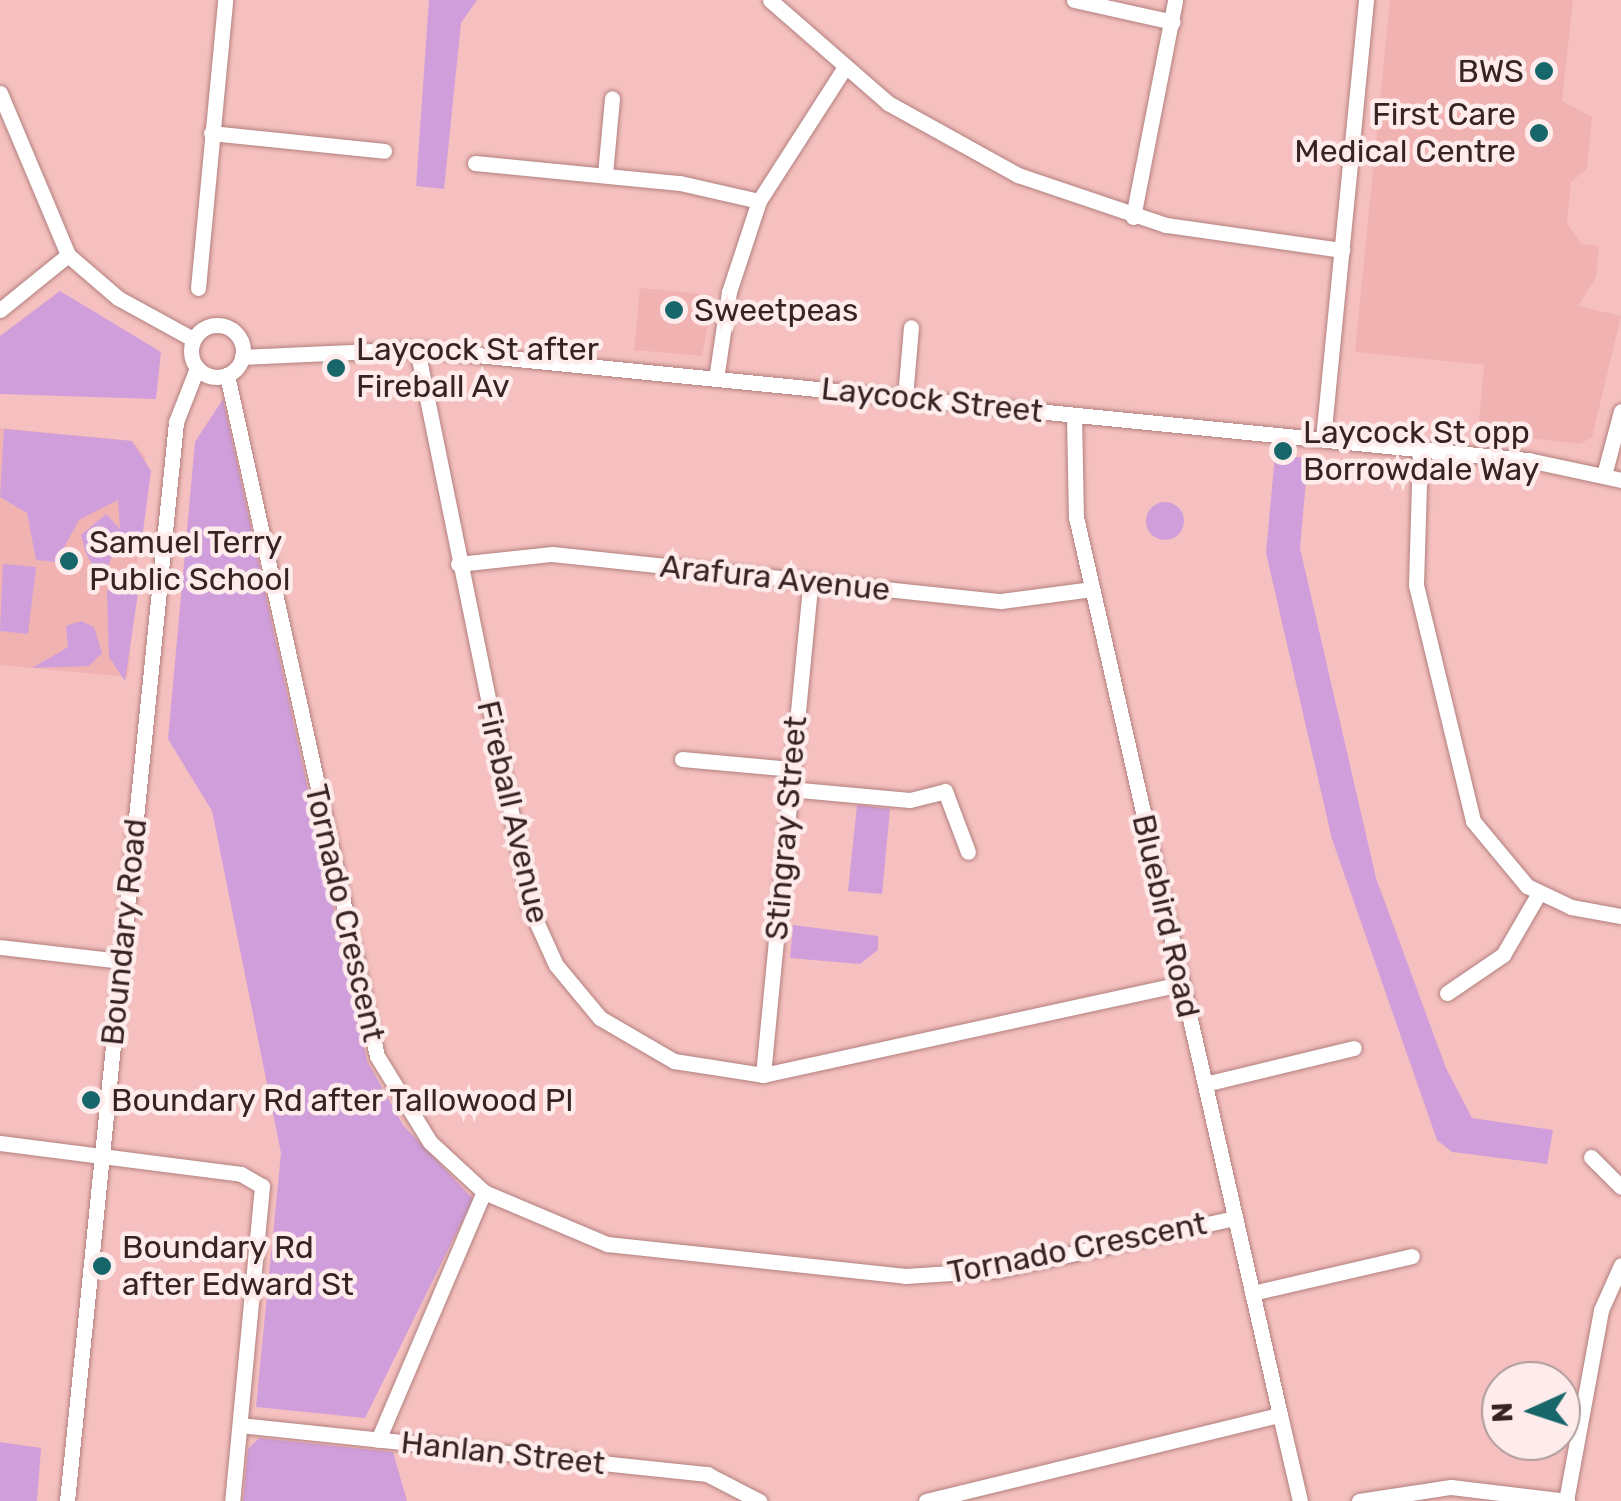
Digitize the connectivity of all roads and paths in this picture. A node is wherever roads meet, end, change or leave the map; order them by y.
1 (225, 0) edge
2 (770, 0) edge
3 (1074, 0) edge
4 (1175, 0) edge
5 (1366, 0) edge
6 (1173, 22) junction
7 (843, 70) junction
8 (0, 93) edge
9 (612, 98) dead end
10 (211, 133) junction
11 (384, 151) dead end
12 (475, 163) dead end
13 (605, 174) junction
14 (759, 201) junction
15 (1133, 217) junction
16 (1342, 250) junction
17 (68, 255) junction
18 (198, 288) dead end
19 (0, 310) edge
20 (911, 327) dead end
21 (193, 340) junction
22 (417, 349) junction
23 (242, 357) junction
24 (197, 368) junction
25 (227, 374) junction
26 (716, 378) junction
27 (905, 397) junction
28 (1621, 412) edge
29 (1074, 415) junction
30 (1322, 439) junction
31 (1420, 450) junction
32 (1604, 475) junction
33 (1621, 480) edge
34 (458, 564) junction
35 (811, 582) junction
36 (1092, 589) junction
37 (682, 759) dead end
38 (790, 769) junction
39 (789, 789) junction
40 (968, 852) dead end
41 (1539, 893) junction
42 (1621, 916) edge
43 (0, 947) edge
44 (121, 962) junction
45 (1181, 984) junction
46 (1447, 993) dead end
47 (1354, 1048) dead end
48 (763, 1075) junction
49 (1204, 1084) junction
50 (0, 1143) edge
51 (1591, 1156) dead end
52 (101, 1159) junction
53 (1621, 1187) edge
54 (484, 1192) junction
55 (1235, 1218) junction
56 (1412, 1256) dead end
57 (1621, 1265) edge
58 (1252, 1293) junction
59 (1280, 1414) junction
60 (240, 1425) junction
61 (378, 1440) junction
62 (67, 1501) edge
63 (232, 1501) edge
64 (758, 1501) edge
65 (926, 1501) edge
66 (1300, 1501) edge
67 (1359, 1501) edge
68 (1567, 1501) edge

1 - 10 street
2 - 7 street
3 - 6 street
4 - 6 street
5 - 16 street
6 - 15 street
7 - 14 street
7 - 15 street
8 - 17 street
9 - 13 street
10 - 11 street
10 - 18 street
12 - 13 street
13 - 14 street
14 - 26 street
15 - 16 street
16 - 30 street
17 - 19 street
17 - 21 street
20 - 27 street
21 - 23 street
21 - 24 street
22 - 23 street, Laycock Street
22 - 26 street, Laycock Street
22 - 34 street, Fireball Avenue
23 - 25 street
24 - 25 street
24 - 44 street, Boundary Road
25 - 54 street, Tornado Crescent
26 - 27 street, Laycock Street
27 - 29 street, Laycock Street
28 - 32 street
29 - 30 street, Laycock Street
29 - 36 street, Bluebird Road
30 - 31 street, Laycock Street
31 - 32 street, Laycock Street
31 - 41 street
32 - 33 street, Laycock Street
34 - 35 street, Arafura Avenue
34 - 48 street, Fireball Avenue
35 - 36 street, Arafura Avenue
35 - 38 street, Stingray Street
36 - 45 street, Bluebird Road
37 - 38 street
38 - 39 street, Stingray Street
39 - 40 street
39 - 48 street, Stingray Street
41 - 42 street
41 - 46 street
43 - 44 street
44 - 52 street, Boundary Road
45 - 48 street, Fireball Avenue
45 - 49 street, Bluebird Road
47 - 49 street
49 - 55 street, Bluebird Road
50 - 52 street
51 - 53 street
52 - 60 street
52 - 62 street, Boundary Road
54 - 55 street, Tornado Crescent
54 - 61 street
55 - 58 street, Bluebird Road
56 - 58 street
57 - 68 street
58 - 59 street, Bluebird Road
59 - 65 street
59 - 66 street, Bluebird Road
60 - 61 street, Hanlan Street
60 - 63 street
61 - 64 street, Hanlan Street
67 - 68 street

